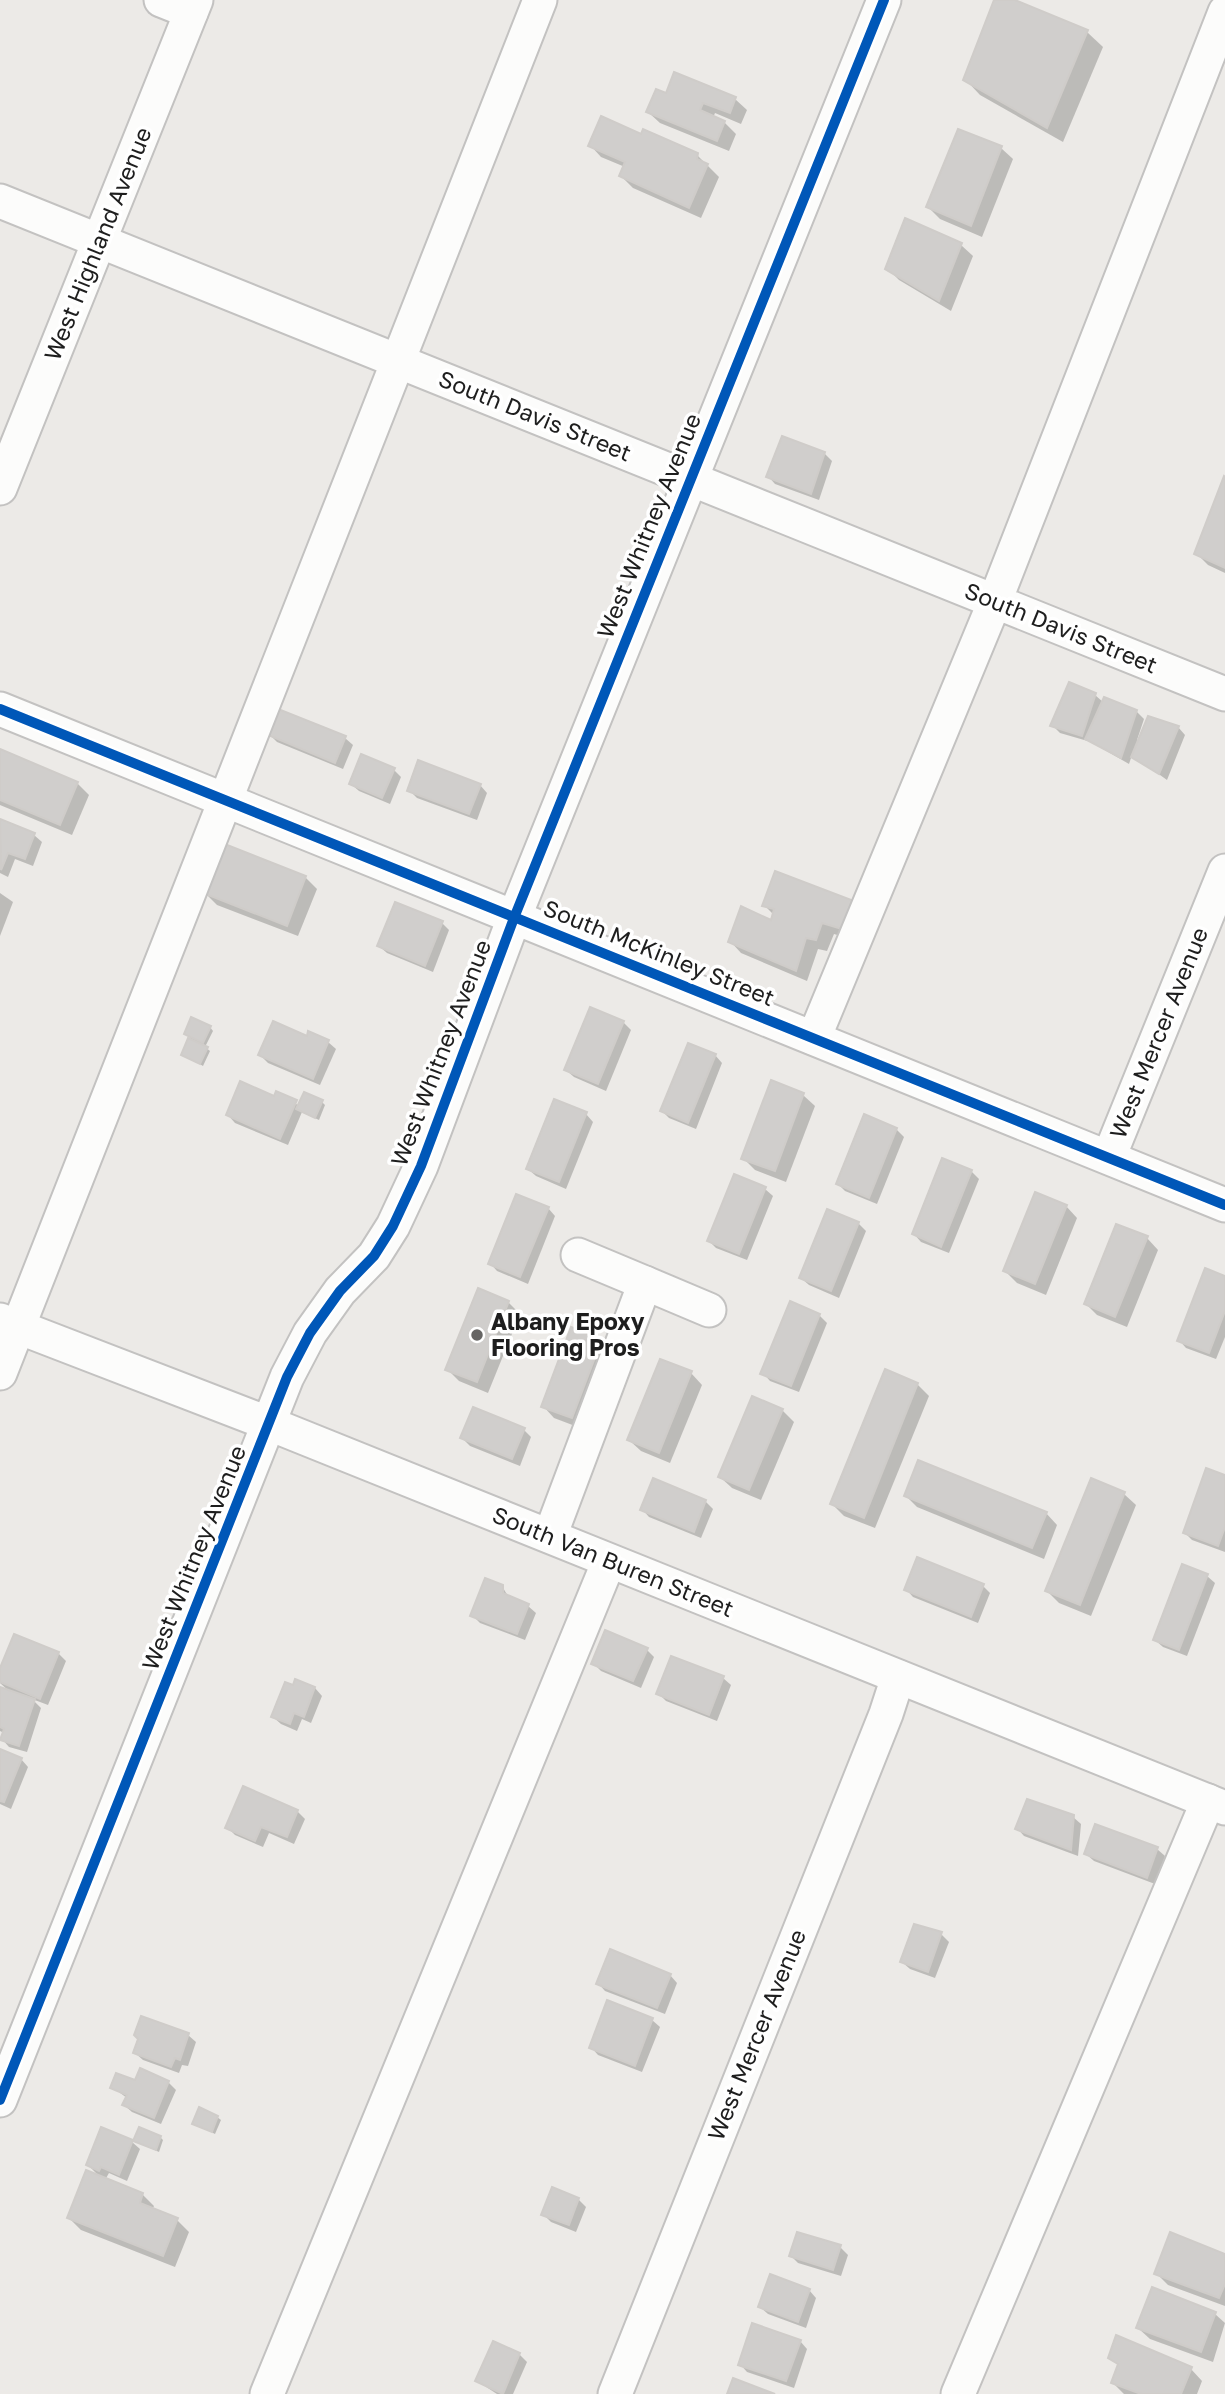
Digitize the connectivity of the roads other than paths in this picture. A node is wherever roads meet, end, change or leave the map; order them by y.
1 (540, 0) edge
2 (884, 0) edge
3 (183, 4) edge
4 (1225, 12) edge
5 (0, 201) edge
6 (98, 241) junction
7 (397, 361) junction
8 (689, 480) junction
9 (0, 488) edge
10 (995, 601) junction
11 (1225, 694) edge
12 (0, 709) edge
13 (227, 801) junction
14 (1225, 871) edge
15 (514, 918) junction
16 (814, 1038) junction
17 (1108, 1157) junction
18 (1225, 1205) edge
19 (578, 1255) dead end
20 (645, 1283) junction
21 (709, 1310) dead end
22 (10, 1323) edge
23 (0, 1373) edge
24 (270, 1424) junction
25 (550, 1536) junction
26 (609, 1561) junction
27 (898, 1676) junction
28 (1216, 1804) edge
29 (0, 2100) edge
30 (267, 2394) edge
31 (615, 2394) edge
32 (958, 2394) edge

1 - 7 street
2 - 8 street, West Whitney Avenue
3 - 6 street, West Highland Avenue
4 - 10 street
5 - 6 street, South Davis Street
6 - 7 street, South Davis Street
6 - 9 street, West Highland Avenue
7 - 8 street, South Davis Street
7 - 13 street
8 - 10 street, South Davis Street
8 - 15 street, West Whitney Avenue
10 - 11 street, South Davis Street
10 - 16 street
12 - 13 street, South McKinley Street
13 - 15 street, South McKinley Street
13 - 22 street
14 - 17 street, West Mercer Avenue
15 - 16 street, South McKinley Street
15 - 24 street, West Whitney Avenue
16 - 17 street, South McKinley Street
17 - 18 street, South McKinley Street
19 - 20 street
20 - 21 street
20 - 25 street
22 - 23 street
22 - 24 street, South Van Buren Street
24 - 25 street, South Van Buren Street
24 - 29 street, West Whitney Avenue
25 - 26 street, South Van Buren Street
26 - 27 street, South Van Buren Street
26 - 30 street
27 - 28 street, South Van Buren Street
27 - 31 street, West Mercer Avenue
28 - 32 street

